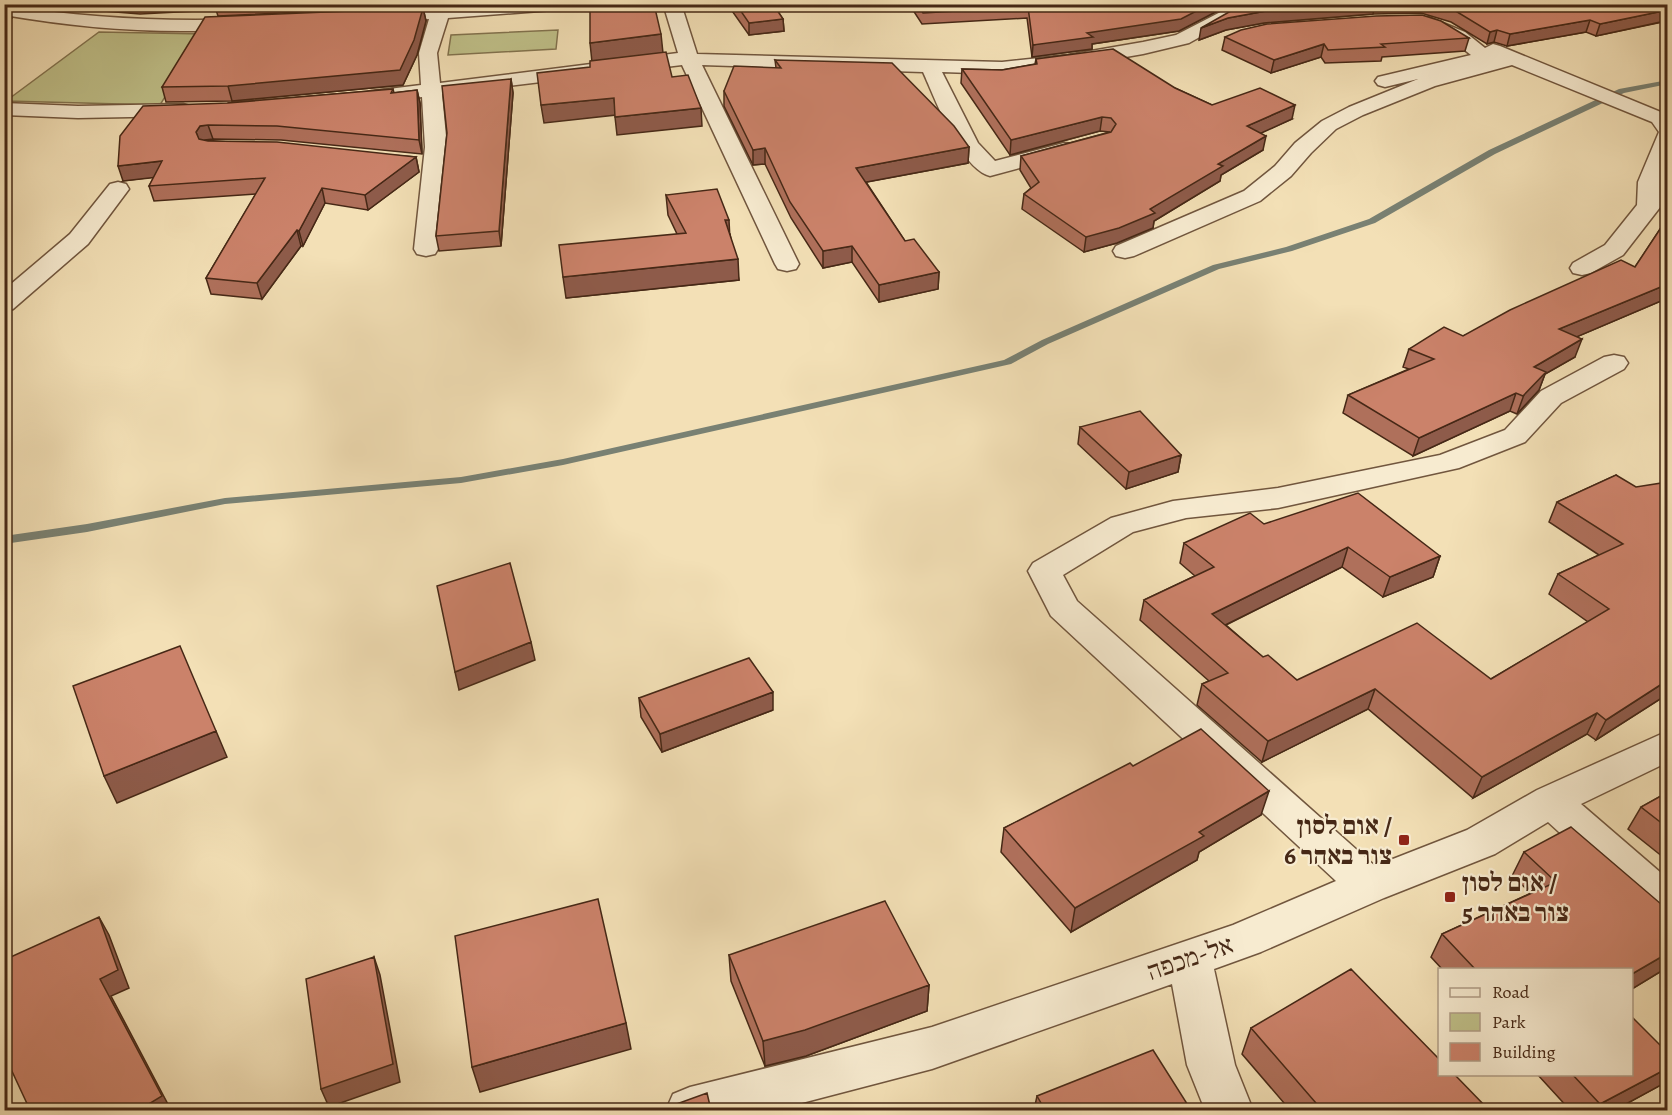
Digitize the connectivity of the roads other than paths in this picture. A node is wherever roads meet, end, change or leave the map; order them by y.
1 (566, 4) edge
2 (676, 4) edge
3 (1251, 4) edge
4 (442, 9) edge
5 (4, 10) edge
6 (360, 18) edge
7 (1411, 20) edge
8 (258, 24) edge
9 (1444, 28) junction
10 (1143, 48) junction
11 (1186, 57) dead end
12 (689, 59) junction
13 (1512, 59) junction
14 (930, 67) junction
15 (1385, 81) dead end
16 (430, 91) junction
17 (353, 99) edge
18 (5, 109) edge
19 (198, 110) edge
20 (1668, 129) edge
21 (1668, 134) edge
22 (1079, 145) edge
23 (411, 163) edge
24 (434, 165) junction
25 (118, 189) dead end
26 (426, 249) dead end
27 (1125, 251) dead end
28 (787, 264) dead end
29 (1582, 268) dead end
30 (4, 304) edge
31 (1614, 363) dead end
32 (1668, 745) edge
33 (1551, 801) junction
34 (1369, 885) junction
35 (1668, 905) edge
36 (1189, 958) junction
37 (690, 1110) edge
38 (1229, 1110) edge

1 - 4 street
2 - 12 street
3 - 10 street
4 - 6 street
4 - 16 street
5 - 8 street
7 - 9 street
9 - 13 street
9 - 15 street
10 - 11 street
10 - 14 street
12 - 14 street
12 - 16 street
12 - 28 street
13 - 20 street
13 - 27 street
14 - 22 street
16 - 17 street
16 - 24 street
18 - 19 street
21 - 29 street
23 - 24 street
24 - 26 street
25 - 30 street
31 - 34 street
32 - 33 street, אל-מכפה
33 - 34 street, אל-מכפה
33 - 35 street
34 - 36 street, אל-מכפה
36 - 37 street, אל-מכפה
36 - 38 street

